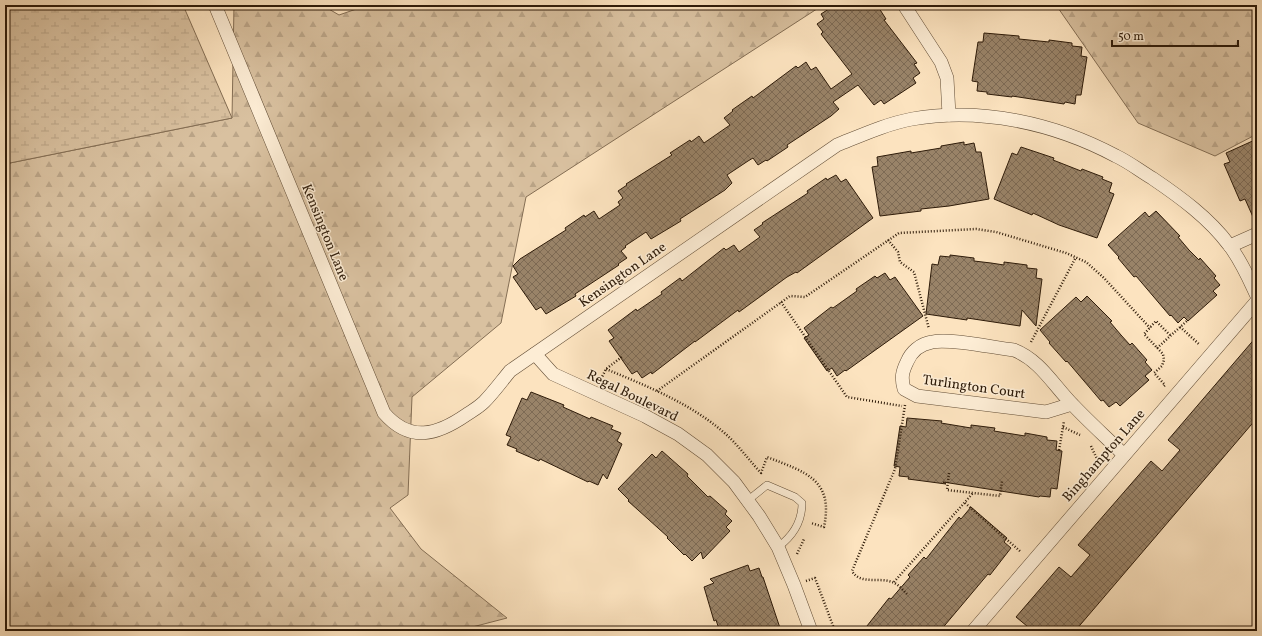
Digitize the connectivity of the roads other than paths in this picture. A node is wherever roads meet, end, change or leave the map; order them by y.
1 (215, 5) edge
2 (904, 5) edge
3 (949, 115) junction
4 (1257, 234) edge
5 (1230, 246) junction
6 (1257, 296) edge
7 (1257, 301) edge
8 (535, 354) junction
9 (1069, 405) junction
10 (1124, 455) junction
11 (747, 500) junction
12 (778, 547) junction
13 (811, 631) edge
14 (973, 631) edge

1 - 8 street, Kensington Lane
2 - 3 street
3 - 5 street, Kensington Lane
3 - 8 street, Kensington Lane
4 - 5 street
5 - 6 street, Kensington Lane
7 - 10 street, Binghampton Lane
8 - 11 street, Regal Boulevard
9 - 9 street, Turlington Court
9 - 10 street, Turlington Court
10 - 14 street, Binghampton Lane
11 - 12 street, Regal Boulevard
11 - 12 lane
12 - 13 street, Regal Boulevard

